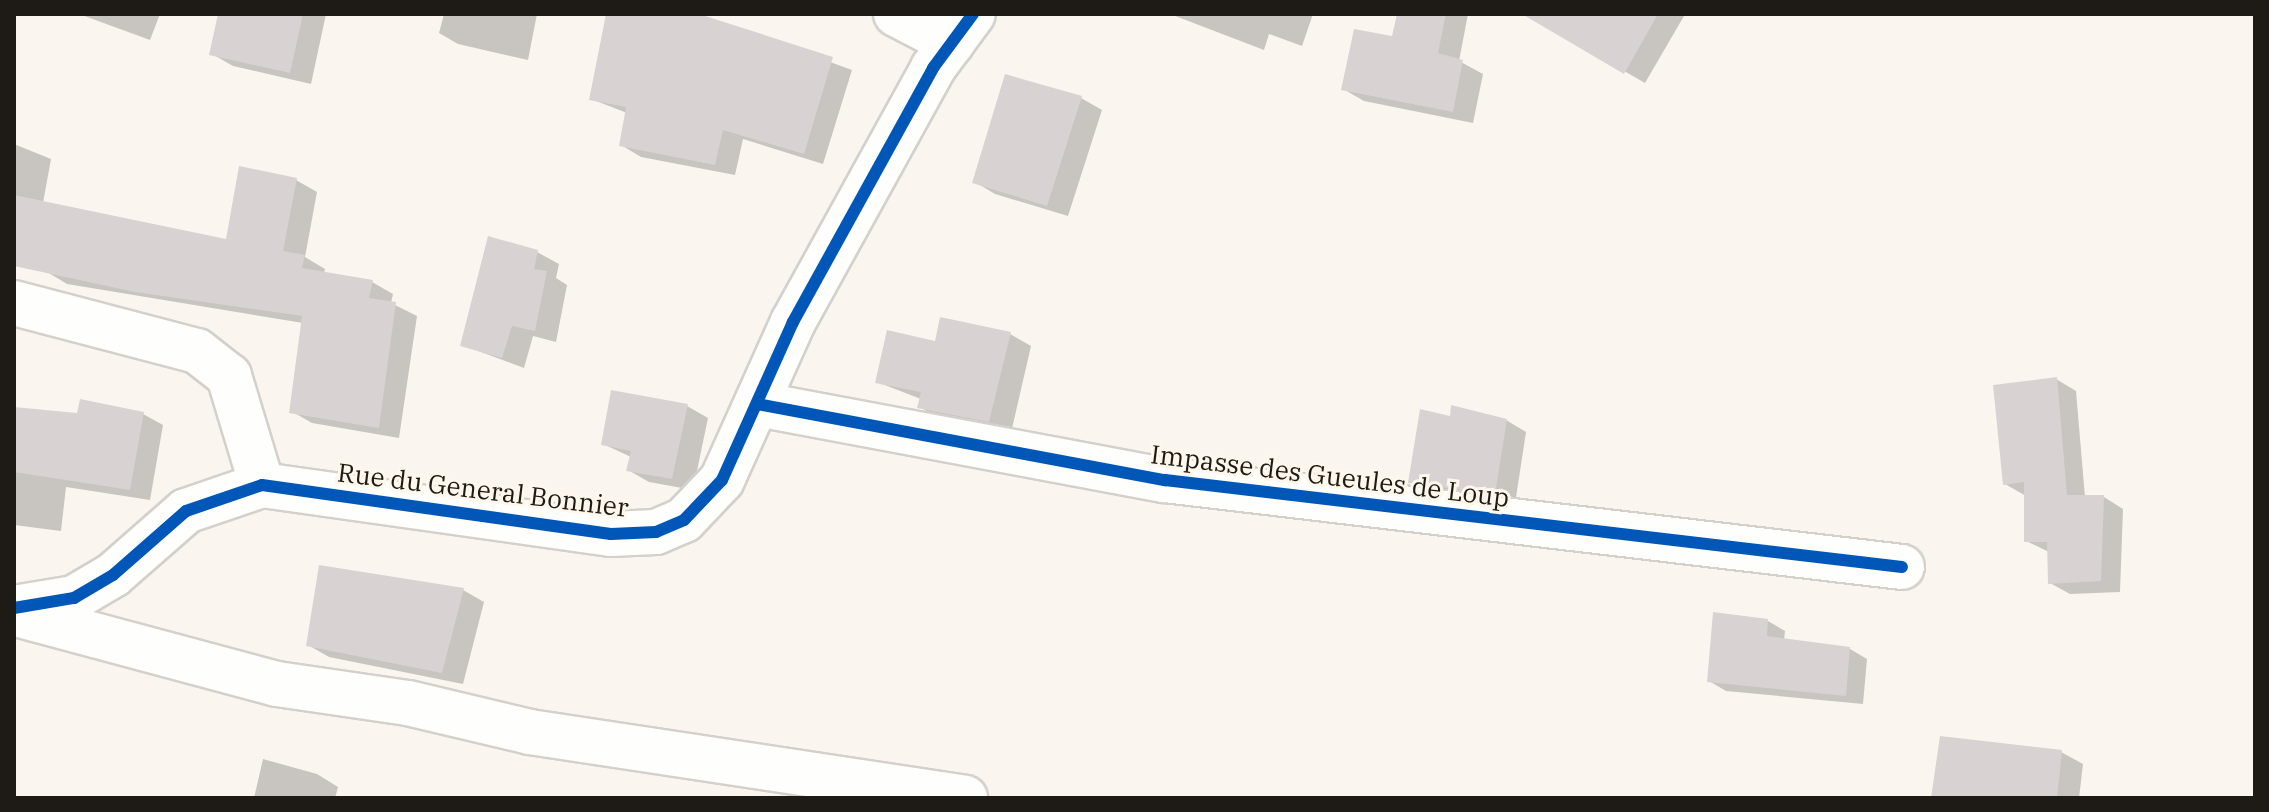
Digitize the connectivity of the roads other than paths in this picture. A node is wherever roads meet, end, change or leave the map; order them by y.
1 (896, 14) edge
2 (963, 28) edge
3 (14, 303) edge
4 (757, 404) junction
5 (262, 485) junction
6 (1902, 567) dead end
7 (14, 611) edge
8 (965, 798) edge

1 - 2 street
2 - 4 street, Rue du General Bonnier
3 - 5 street
4 - 5 street, Rue du General Bonnier
4 - 6 street, Impasse des Gueules de Loup
5 - 7 street, Rue du General Bonnier
7 - 8 street

